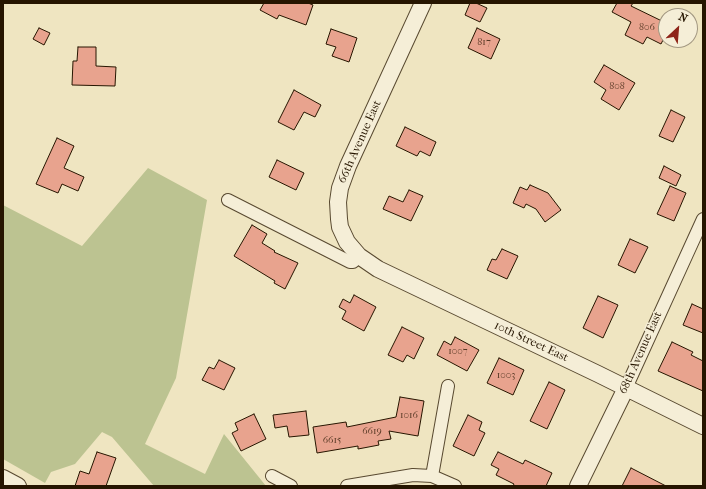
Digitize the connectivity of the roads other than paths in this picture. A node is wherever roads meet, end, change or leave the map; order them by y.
1 (423, 3) edge
2 (228, 200) dead end
3 (703, 219) edge
4 (359, 256) junction
5 (448, 386) dead end
6 (626, 388) junction
7 (703, 426) edge
8 (272, 476) dead end
9 (432, 476) junction
10 (3, 478) edge
11 (18, 486) edge
12 (291, 486) edge
13 (347, 486) edge
14 (455, 486) edge
15 (578, 486) edge

1 - 4 street, 66th Avenue East
2 - 4 street
3 - 6 street, 68th Avenue East
4 - 6 street, 10th Street East
5 - 9 street
6 - 7 street, 10th Street East
6 - 15 street, 68th Avenue East
8 - 12 street
9 - 13 street
9 - 14 street
10 - 11 street

